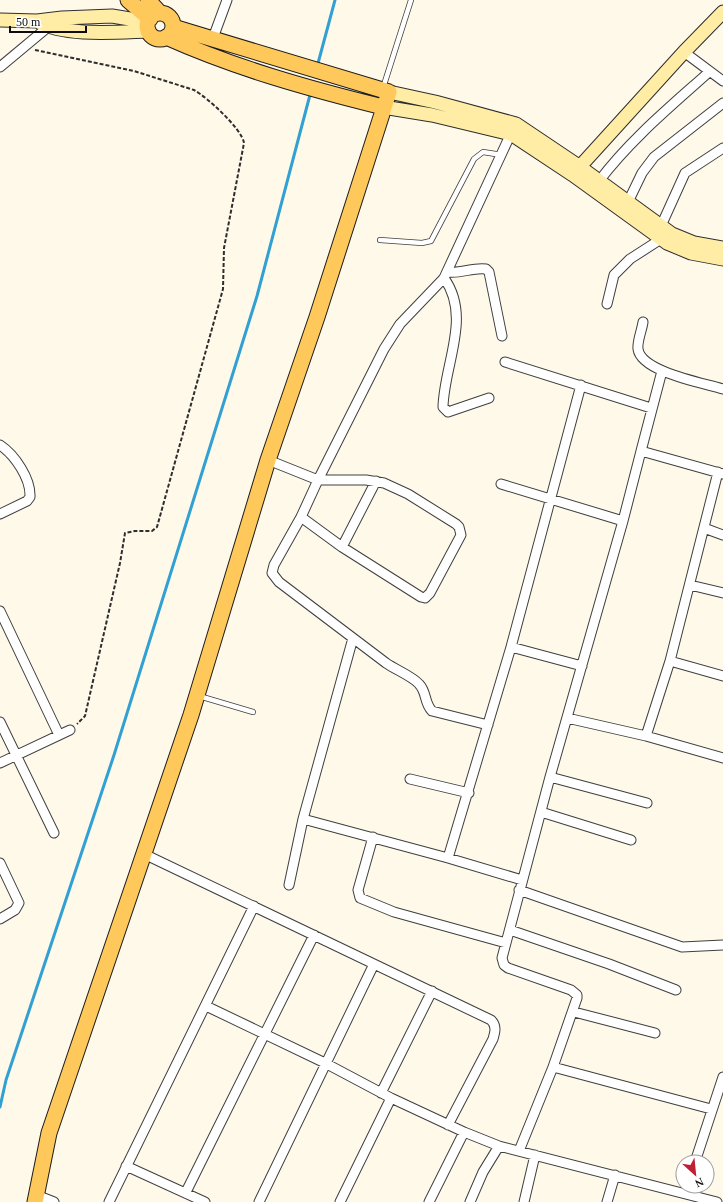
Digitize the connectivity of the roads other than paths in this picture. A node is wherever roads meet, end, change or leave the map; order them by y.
1 (128, 0) edge
2 (227, 0) edge
3 (411, 0) edge
4 (723, 12) edge
5 (152, 13) edge
6 (0, 19) edge
7 (42, 24) junction
8 (170, 32) junction
9 (213, 38) junction
10 (684, 52) junction
11 (0, 67) edge
12 (709, 72) junction
13 (723, 81) edge
14 (385, 91) junction
15 (723, 103) edge
16 (383, 107) junction
17 (514, 129) junction
18 (723, 148) edge
19 (502, 155) junction
20 (576, 171) junction
21 (600, 181) junction
22 (628, 202) junction
23 (661, 232) junction
24 (380, 240) dead end
25 (723, 248) edge
26 (723, 258) edge
27 (446, 275) junction
28 (607, 304) dead end
29 (643, 322) dead end
30 (502, 336) dead end
31 (505, 362) dead end
32 (662, 371) junction
33 (581, 385) junction
34 (723, 389) edge
35 (489, 398) dead end
36 (651, 408) junction
37 (0, 445) edge
38 (641, 452) junction
39 (268, 460) junction
40 (720, 473) edge
41 (318, 480) junction
42 (376, 481) junction
43 (501, 484) dead end
44 (551, 499) junction
45 (0, 514) edge
46 (301, 517) junction
47 (623, 521) junction
48 (704, 528) junction
49 (723, 535) edge
50 (342, 547) junction
51 (690, 584) junction
52 (723, 593) edge
53 (0, 611) edge
54 (353, 638) junction
55 (511, 646) junction
56 (670, 661) junction
57 (582, 666) junction
58 (723, 676) edge
59 (197, 695) junction
60 (253, 712) dead end
61 (567, 718) junction
62 (0, 722) edge
63 (488, 725) junction
64 (70, 730) road end
65 (59, 735) junction
66 (646, 736) junction
67 (16, 755) junction
68 (723, 758) edge
69 (0, 763) edge
70 (550, 777) junction
71 (410, 779) dead end
72 (469, 793) junction
73 (647, 803) dead end
74 (541, 812) junction
75 (303, 819) junction
76 (54, 833) dead end
77 (373, 837) junction
78 (631, 840) dead end
79 (144, 854) junction
80 (448, 858) junction
81 (0, 863) edge
82 (522, 880) junction
83 (289, 885) dead end
84 (519, 890) junction
85 (254, 906) junction
86 (0, 919) edge
87 (510, 930) junction
88 (314, 935) junction
89 (506, 943) junction
90 (723, 945) edge
91 (374, 964) junction
92 (676, 990) dead end
93 (432, 991) junction
94 (206, 1006) junction
95 (574, 1012) junction
96 (655, 1033) dead end
97 (265, 1034) junction
98 (325, 1063) junction
99 (553, 1067) junction
100 (723, 1077) edge
101 (381, 1093) junction
102 (391, 1098) junction
103 (711, 1109) junction
104 (448, 1125) junction
105 (464, 1132) junction
106 (499, 1146) junction
107 (519, 1151) junction
108 (697, 1154) edge
109 (535, 1155) junction
110 (126, 1166) junction
111 (615, 1175) junction
112 (675, 1188) edge
113 (186, 1192) junction
114 (696, 1194) edge
115 (35, 1198) edge
116 (54, 1202) edge
117 (109, 1202) edge
118 (205, 1202) edge
119 (259, 1202) edge
120 (340, 1202) edge
121 (429, 1202) edge
122 (470, 1202) edge
123 (524, 1202) edge
124 (607, 1202) edge
125 (716, 1202) edge

1 - 5 main road
2 - 9 street
3 - 14 lane
4 - 10 main road
5 - 7 main road
5 - 8 main road
5 - 8 main road
6 - 7 main road
7 - 11 street
8 - 9 main road
8 - 16 main road
9 - 14 main road
10 - 12 street
10 - 20 main road
12 - 13 street
12 - 21 street
14 - 16 main road
14 - 17 main road
15 - 22 street
16 - 17 main road
16 - 39 main road
17 - 19 street
17 - 20 main road
18 - 23 street
19 - 24 lane
19 - 27 street
20 - 21 main road
20 - 23 main road
21 - 22 main road
22 - 23 main road
23 - 25 main road
23 - 26 main road
23 - 28 street
27 - 30 street
27 - 35 street
27 - 41 street
29 - 32 street
31 - 33 street
32 - 34 street
32 - 36 street
33 - 36 street
33 - 44 street
36 - 38 street
37 - 45 street
38 - 40 street
38 - 47 street
39 - 41 street
39 - 59 main road
40 - 48 street
41 - 42 street
41 - 46 street
42 - 50 street
42 - 50 street
43 - 44 street
44 - 47 street
44 - 55 street
46 - 50 street
46 - 54 street
47 - 57 street
48 - 49 street
48 - 51 street
51 - 52 street
51 - 56 street
53 - 65 street
54 - 63 street
54 - 75 street
55 - 57 street
55 - 63 street
56 - 58 street
56 - 66 street
57 - 61 street
59 - 60 lane
59 - 79 main road
61 - 66 street
61 - 70 street
62 - 67 street
63 - 72 street
64 - 65 street
65 - 67 street
66 - 68 street
67 - 69 street
67 - 76 street
70 - 73 street
70 - 74 street
71 - 72 street
72 - 80 street
74 - 78 street
74 - 82 street
75 - 77 street
75 - 83 street
77 - 80 street
77 - 89 street
79 - 85 street
79 - 115 main road
80 - 82 street
81 - 86 street
82 - 84 street
84 - 87 street
84 - 90 street
85 - 88 street
85 - 94 street
87 - 89 street
87 - 92 street
88 - 91 street
88 - 97 street
89 - 95 street
91 - 93 street
91 - 98 street
93 - 101 street
93 - 104 street
94 - 97 street
94 - 110 street
95 - 96 street
95 - 99 street
97 - 98 street
97 - 113 street
98 - 101 street
98 - 119 street
99 - 103 street
99 - 107 street
100 - 103 street
101 - 102 street
102 - 104 street
102 - 120 street
103 - 108 street
104 - 105 street
105 - 106 street
105 - 121 street
106 - 107 street
106 - 122 street
107 - 109 street
109 - 111 street
109 - 123 street
110 - 113 street
110 - 117 street
111 - 112 street
111 - 124 street
113 - 118 street
114 - 125 street
115 - 116 street

